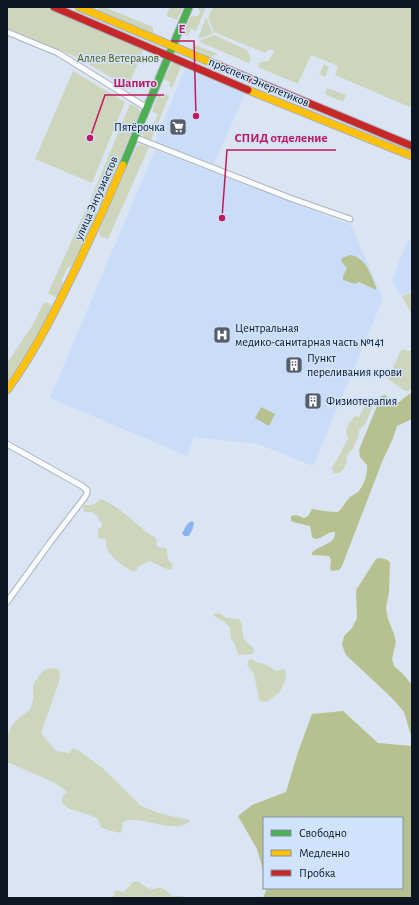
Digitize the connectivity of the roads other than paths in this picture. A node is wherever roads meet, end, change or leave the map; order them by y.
1 (54, 7) edge
2 (79, 7) edge
3 (189, 7) edge
4 (7, 32) edge
5 (173, 46) junction
6 (169, 56) junction
7 (302, 100) junction
8 (147, 108) junction
9 (299, 111) junction
10 (340, 116) junction
11 (336, 125) junction
12 (369, 128) junction
13 (134, 137) junction
14 (365, 137) junction
15 (412, 146) edge
16 (412, 156) edge
17 (350, 219) dead end
18 (7, 390) edge
19 (7, 444) edge
20 (7, 602) edge

1 - 6 main road, проспект Энергетиков
2 - 5 main road, проспект Энергетиков
3 - 5 main road, улица Энтузиастов
4 - 8 street
5 - 6 main road, улица Энтузиастов
5 - 7 main road, проспект Энергетиков
6 - 8 main road, улица Энтузиастов
6 - 9 main road, проспект Энергетиков
7 - 9 main road
7 - 10 main road, проспект Энергетиков
8 - 13 main road, улица Энтузиастов
9 - 11 main road, проспект Энергетиков
10 - 11 main road
10 - 12 main road, проспект Энергетиков
11 - 14 main road, проспект Энергетиков
12 - 14 main road
12 - 15 main road, проспект Энергетиков
13 - 17 street
13 - 18 main road, улица Энтузиастов
14 - 16 main road, проспект Энергетиков
19 - 20 street

